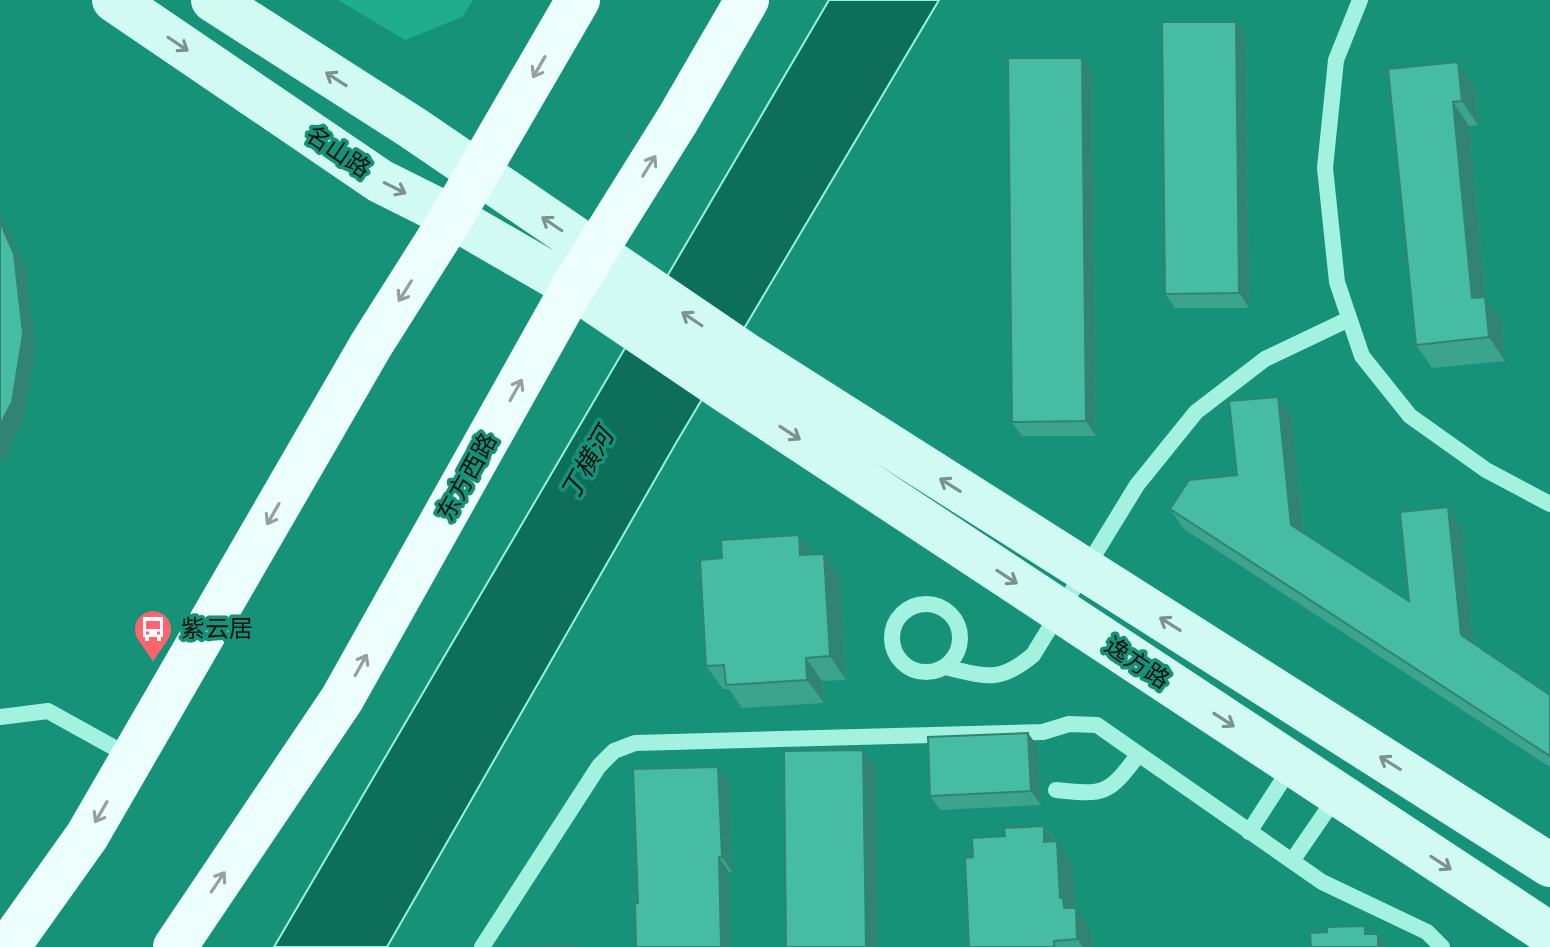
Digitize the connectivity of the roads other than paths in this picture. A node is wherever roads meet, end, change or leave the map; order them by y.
1 (114, 0) edge
2 (213, 0) edge
3 (578, 0) edge
4 (747, 0) edge
5 (1360, 0) edge
6 (477, 173) junction
7 (452, 217) junction
8 (584, 270) junction
9 (1349, 319) junction
10 (735, 372) junction
11 (1550, 504) edge
12 (1085, 570) junction
13 (1061, 613) junction
14 (944, 667) junction
15 (0, 717) edge
16 (1138, 755) junction
17 (132, 758) junction
18 (1292, 765) junction
19 (1056, 790) dead end
20 (1337, 795) junction
21 (1249, 832) junction
22 (1292, 861) junction
23 (1550, 865) edge
24 (1550, 934) edge
25 (8, 947) edge
26 (175, 947) edge
27 (482, 947) edge
28 (1442, 947) edge

1 -> 7 street, 名山路
6 -> 2 street
3 -> 6 main road
8 -> 4 main road, 东方西路
5 - 9 lane
6 - 7 main road
8 -> 6 street
7 - 8 street, 名山路
7 -> 17 main road
8 - 10 street
26 -> 8 main road, 东方西路
9 - 11 lane
9 - 12 lane
12 -> 10 street, 逸方路
10 -> 13 street, 逸方路
12 - 13 lane
23 -> 12 street, 逸方路
13 - 14 lane
13 -> 18 street, 逸方路
14 - 14 lane
15 - 17 lane
16 - 19 lane
16 - 21 lane
16 - 27 lane
17 -> 25 main road
18 - 20 street, 逸方路
18 - 21 lane
20 - 22 lane
20 -> 24 street, 逸方路
21 - 22 lane
22 - 28 lane

